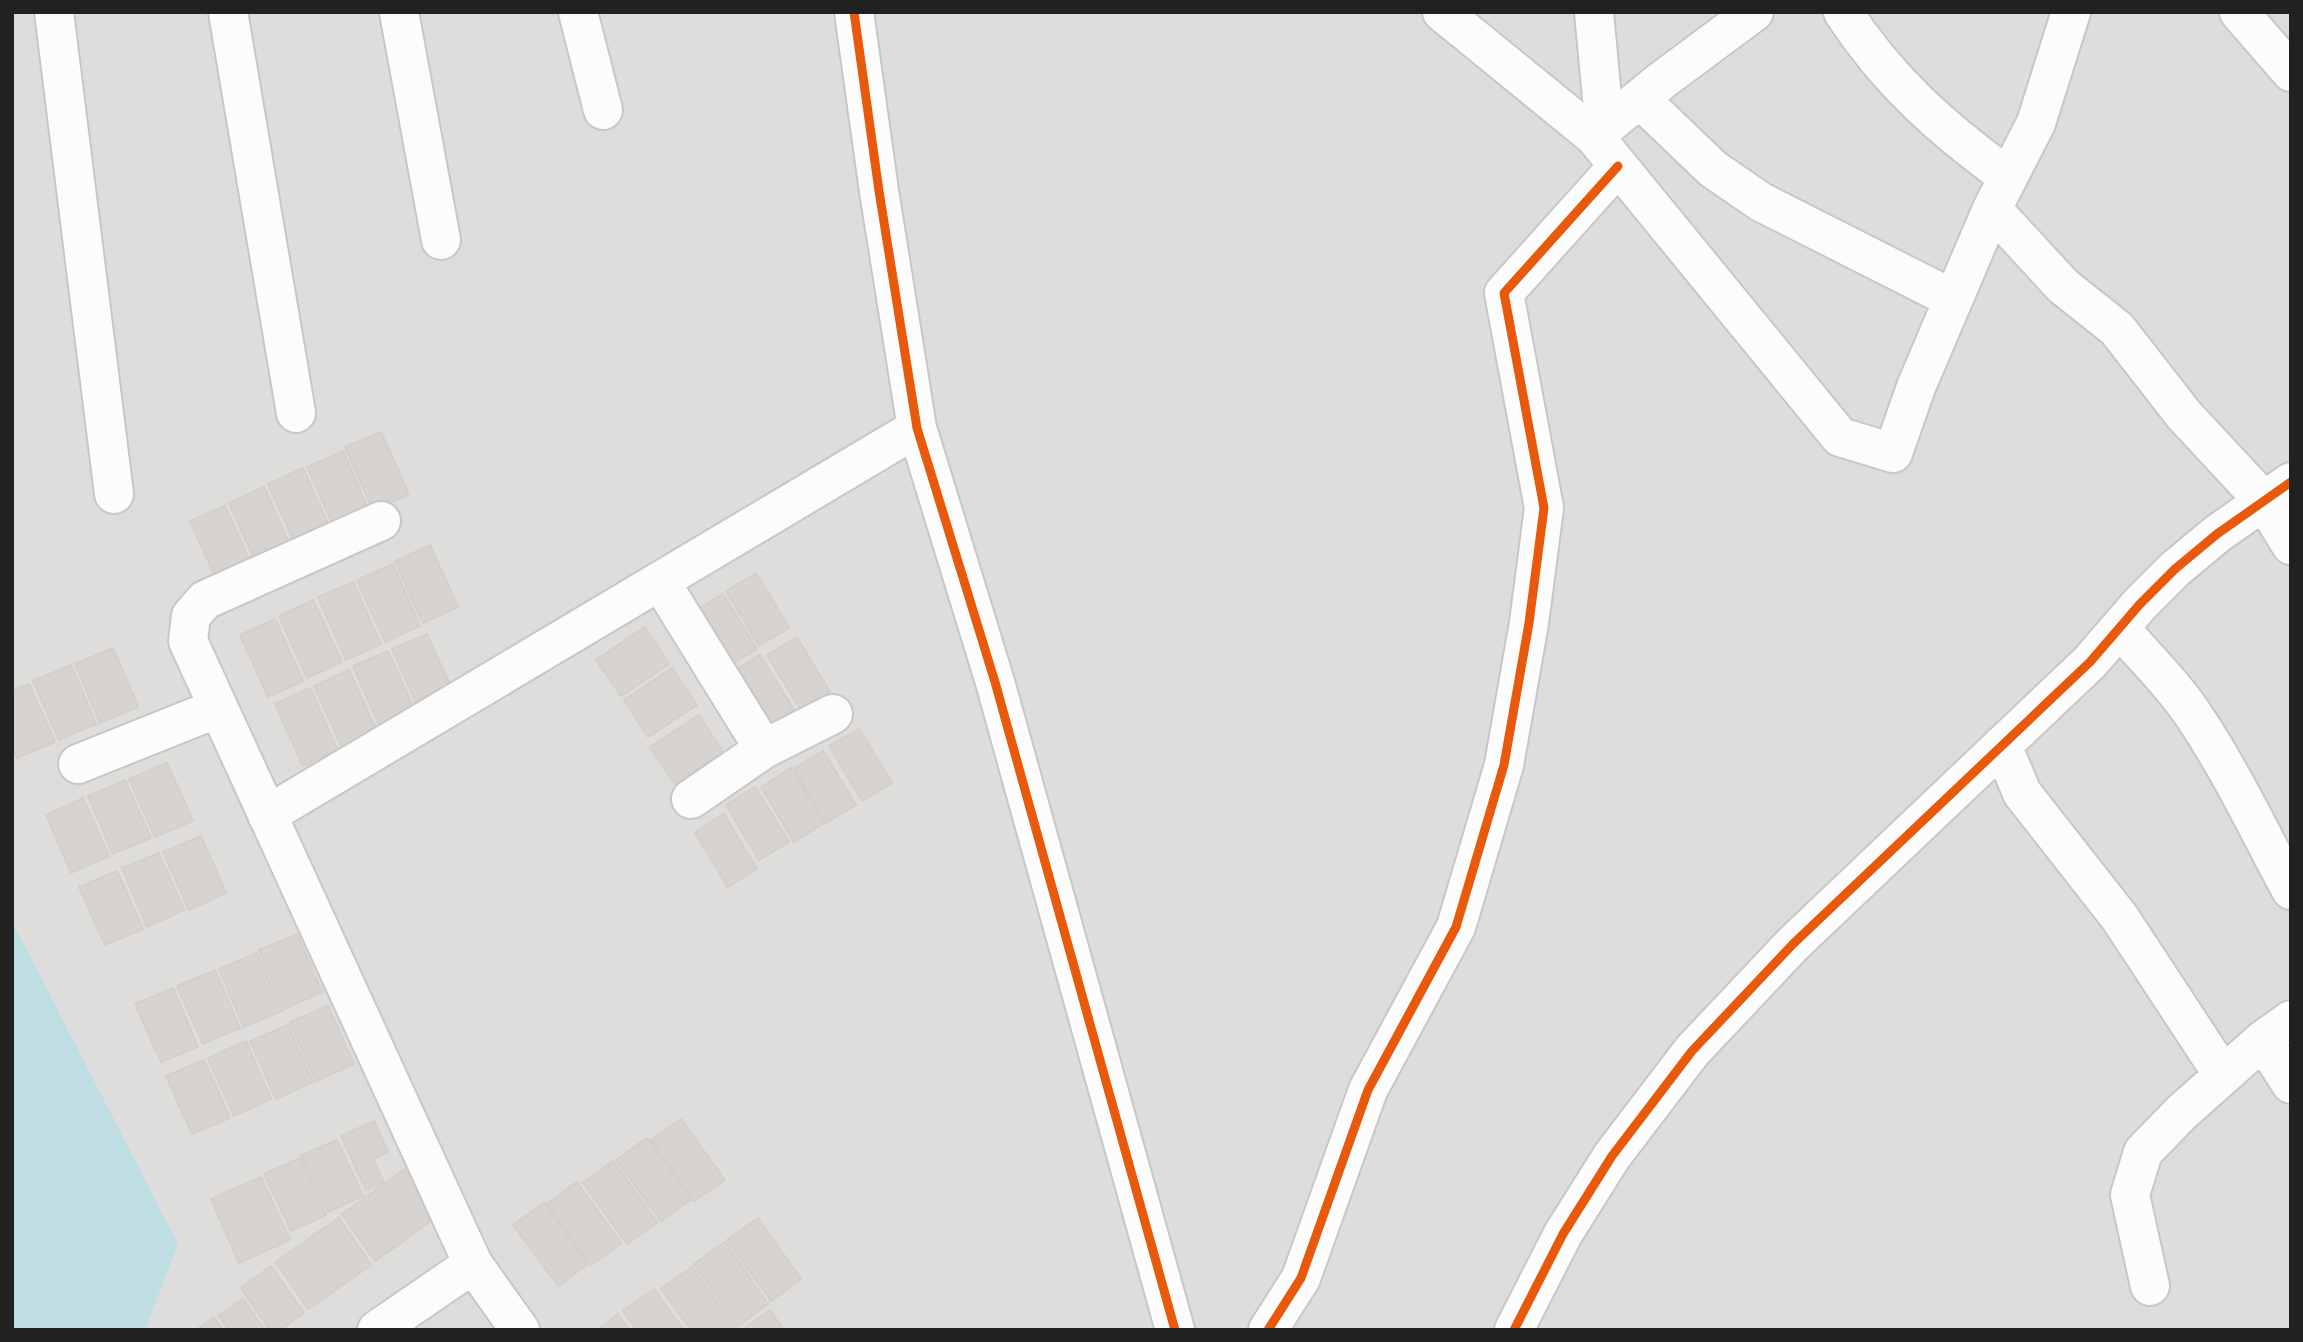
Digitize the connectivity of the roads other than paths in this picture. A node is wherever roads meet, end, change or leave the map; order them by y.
1 (54, 12) edge
2 (228, 12) edge
3 (399, 12) edge
4 (578, 12) edge
5 (854, 12) edge
6 (1442, 12) edge
7 (1594, 12) edge
8 (1754, 12) edge
9 (1843, 12) edge
10 (2071, 12) edge
11 (2239, 12) edge
12 (2291, 72) edge
13 (603, 110) dead end
14 (1616, 118) junction
15 (1618, 166) junction
16 (2000, 192) junction
17 (441, 240) dead end
18 (1953, 299) junction
19 (296, 413) dead end
20 (917, 428) junction
21 (2277, 491) edge
22 (114, 494) dead end
23 (381, 521) dead end
24 (2291, 545) edge
25 (660, 581) junction
26 (2120, 628) junction
27 (218, 708) junction
28 (833, 714) dead end
29 (2002, 745) junction
30 (764, 749) junction
31 (78, 764) dead end
32 (691, 799) dead end
33 (267, 815) junction
34 (2291, 890) edge
35 (2277, 1030) edge
36 (2223, 1075) junction
37 (2291, 1084) edge
38 (473, 1264) junction
39 (2151, 1286) dead end
40 (377, 1330) edge
41 (520, 1330) edge
42 (1175, 1330) edge
43 (1268, 1330) edge
44 (1514, 1330) edge

1 - 22 street
2 - 19 street
3 - 17 street
4 - 13 street
5 - 20 street
6 - 14 street
7 - 14 street
8 - 14 street
9 - 16 street
10 - 16 street
11 - 12 street
14 - 15 street
14 - 18 street
15 - 18 street
15 - 43 street
16 - 18 street
16 - 21 street
20 - 25 street
20 - 42 street
21 - 24 street
21 - 26 street
23 - 27 street
25 - 30 street
25 - 33 street
26 - 29 street
26 - 34 street
27 - 31 street
27 - 33 street
28 - 30 street
29 - 36 street
29 - 44 street
30 - 32 street
33 - 38 street
35 - 36 street
35 - 37 street
36 - 39 street
38 - 40 street
38 - 41 street

